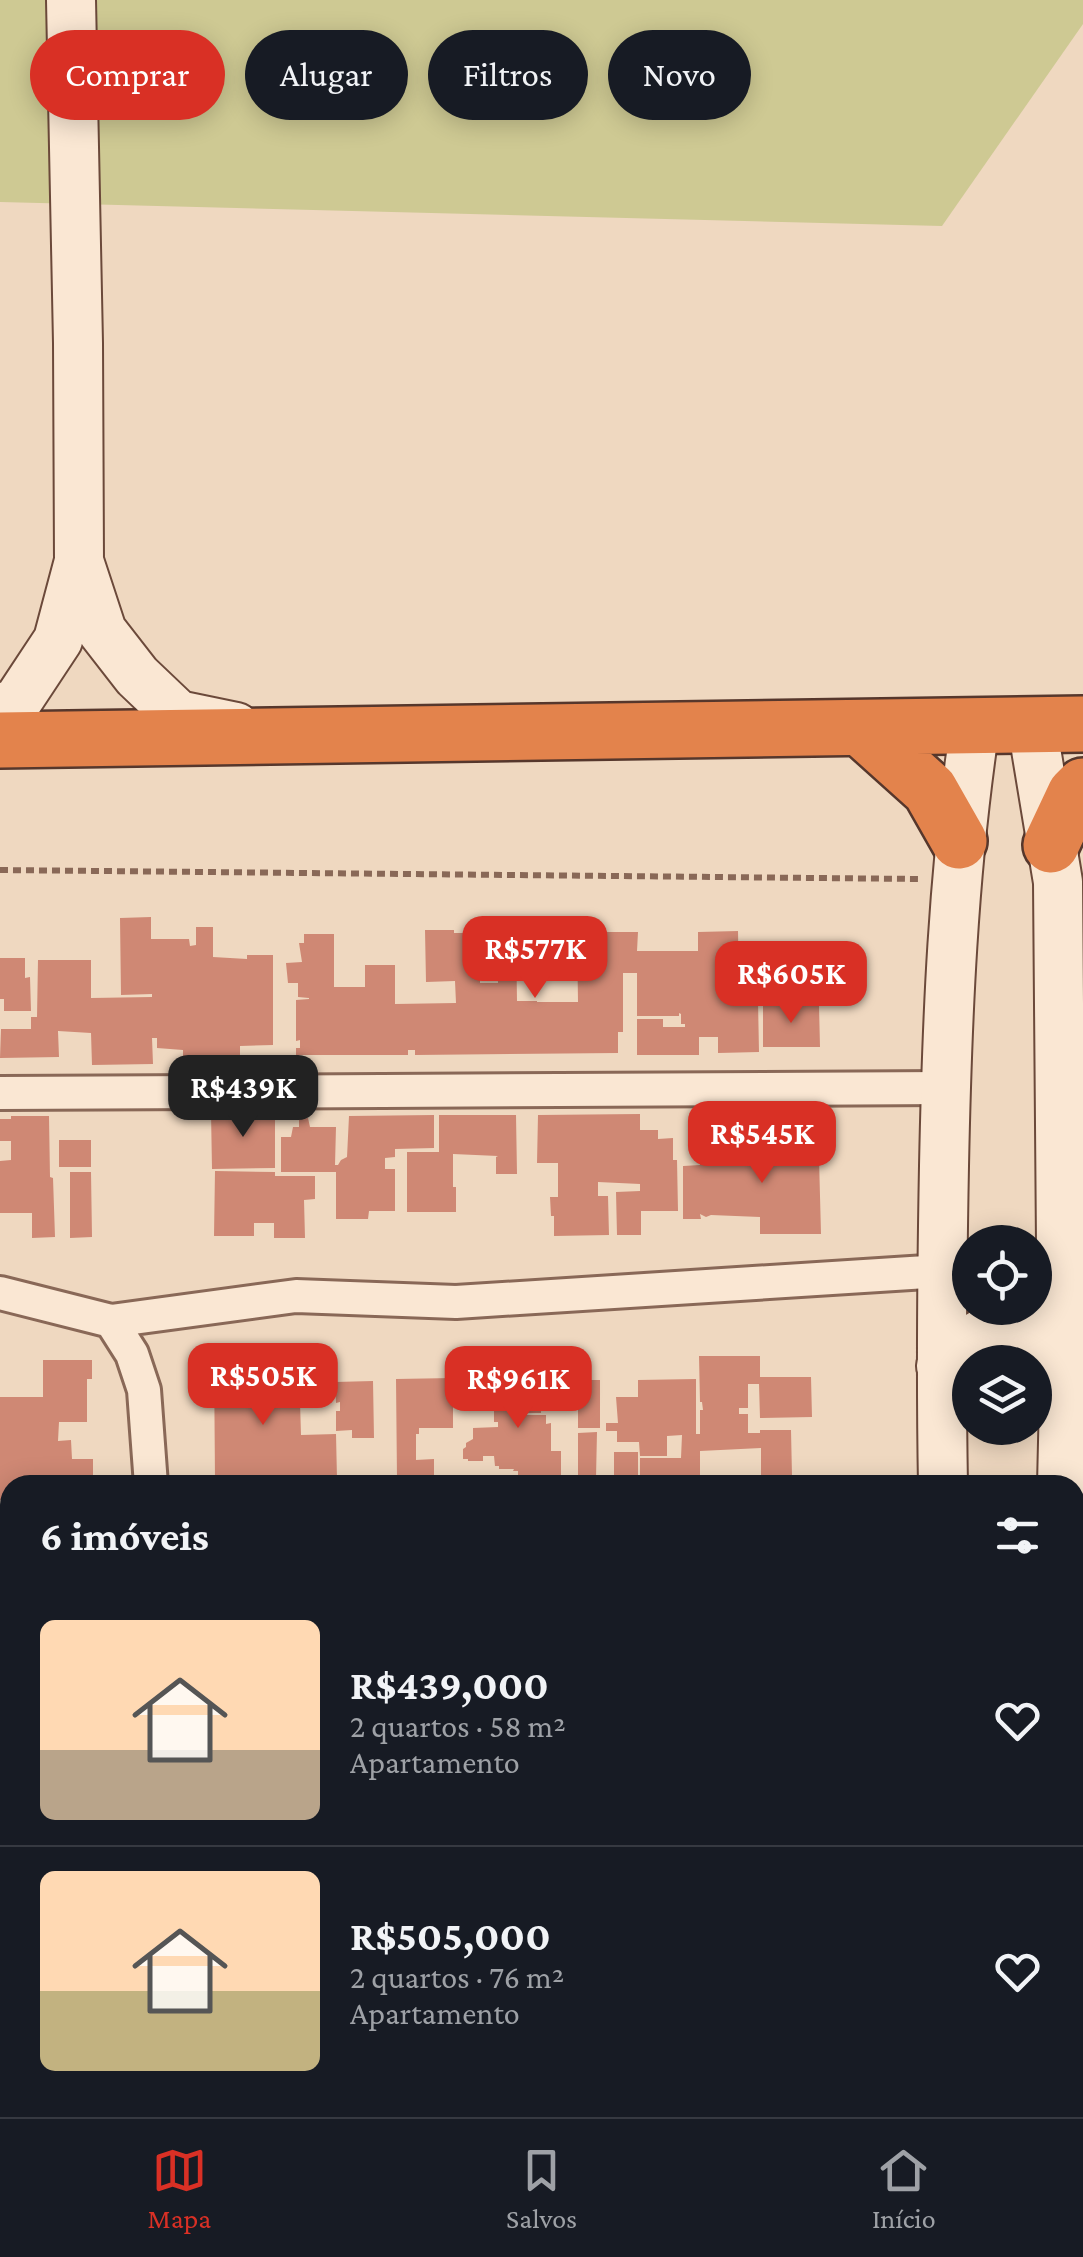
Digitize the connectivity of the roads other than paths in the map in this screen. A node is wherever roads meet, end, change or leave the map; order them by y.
1 (71, 0) edge
2 (79, 561) junction
3 (0, 709) edge
4 (1058, 725) edge
5 (975, 726) junction
6 (862, 728) junction
7 (278, 736) junction
8 (0, 740) edge
9 (1083, 786) edge
10 (1051, 844) junction
11 (958, 860) junction
12 (1071, 1085) edge
13 (946, 1088) junction
14 (0, 1093) edge
15 (953, 1225) edge
16 (1052, 1228) edge
17 (952, 1273) edge
18 (1052, 1281) edge
19 (0, 1292) edge
20 (952, 1298) edge
21 (110, 1321) junction
22 (1065, 1356) junction
23 (941, 1366) junction
24 (150, 1475) edge
25 (942, 1475) edge
26 (1062, 1475) edge

1 - 2 main road
2 - 3 main road
2 - 7 main road
4 - 5 highway
4 - 10 main road
5 - 6 highway
5 - 11 main road
6 - 7 highway
6 - 11 highway
7 - 8 highway
9 - 10 highway
10 - 12 main road
11 - 13 main road
12 - 16 main road
13 - 14 street
13 - 15 main road
17 - 21 street
18 - 22 main road
19 - 21 street
20 - 23 main road
21 - 24 street
22 - 23 main road
22 - 26 main road
23 - 25 main road

